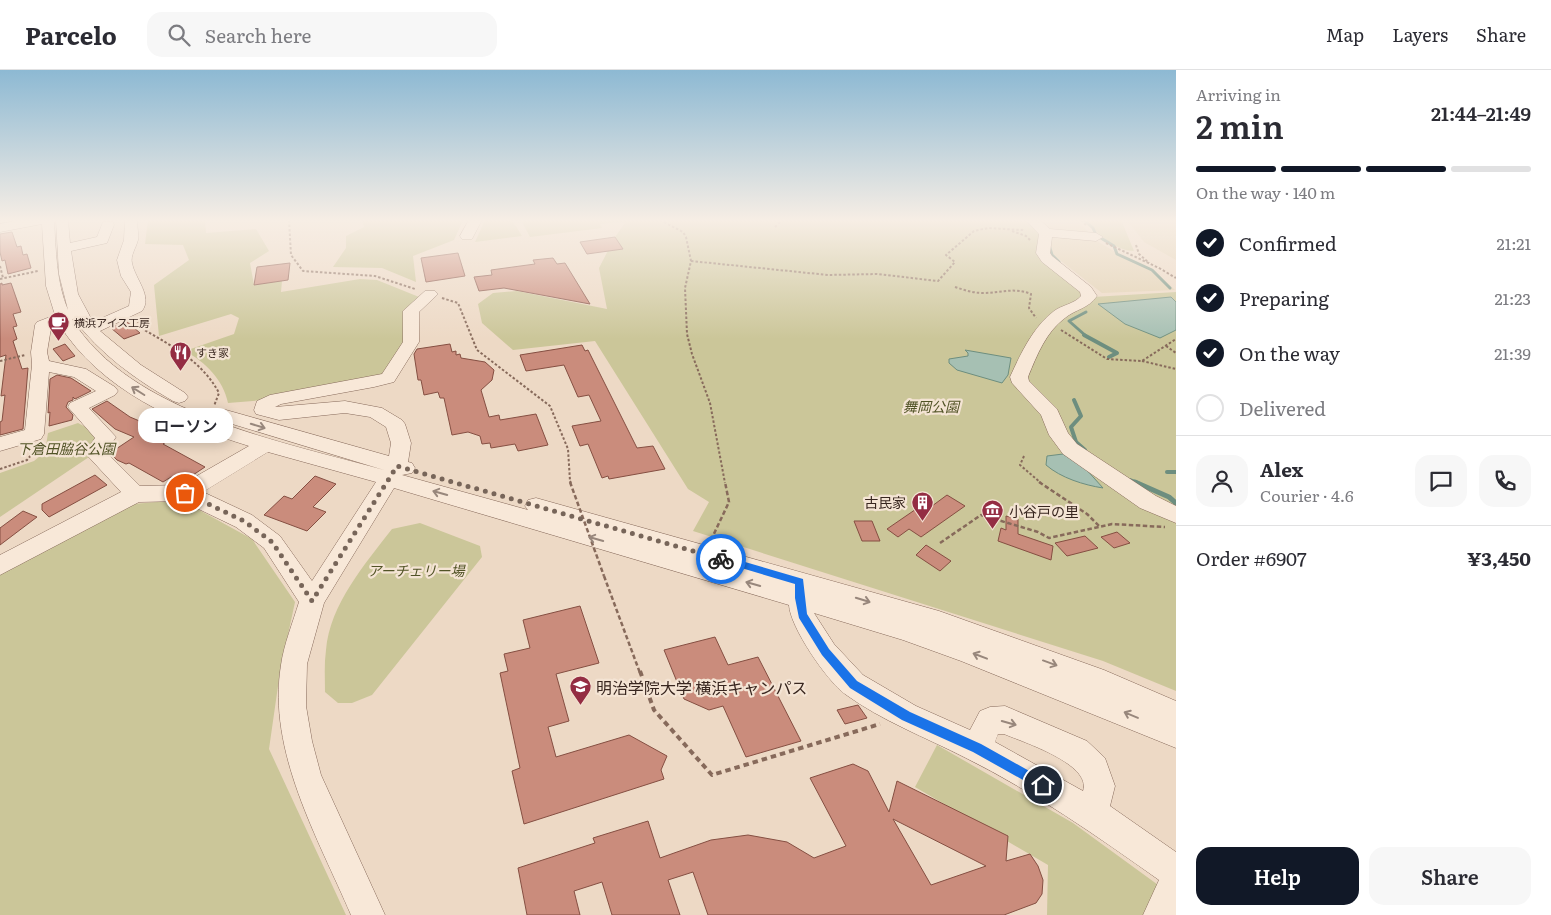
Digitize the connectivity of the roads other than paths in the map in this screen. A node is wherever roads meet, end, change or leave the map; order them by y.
1 (50, 259) edge
2 (66, 259) edge
3 (124, 259) edge
4 (1048, 259) edge
5 (430, 294) road end
6 (70, 314) junction
7 (91, 329) junction
8 (40, 359) junction
9 (0, 444) edge
10 (264, 444) junction
11 (393, 472) junction
12 (185, 493) junction
13 (135, 494) junction
14 (1171, 521) edge
15 (0, 566) edge
16 (799, 590) junction
17 (312, 601) junction
18 (1176, 715) edge
19 (1176, 734) edge
20 (977, 748) junction
21 (1092, 813) junction
22 (1176, 872) edge
23 (1176, 881) edge
24 (368, 915) edge
25 (1160, 915) edge

1 - 6 street
2 - 6 street
3 - 7 street
4 - 14 street
5 - 11 street
6 - 7 street
6 - 8 street
10 -> 6 street
7 -> 11 street
8 - 9 street
8 - 13 street
10 - 11 street
10 - 12 street
16 -> 11 street
11 - 16 street
11 - 17 street
12 - 13 street
12 - 17 street
13 - 15 street
16 -> 18 street
19 -> 16 street
16 - 20 street
17 - 24 street
20 - 21 street
20 -> 21 street
21 - 22 street
23 - 25 street

